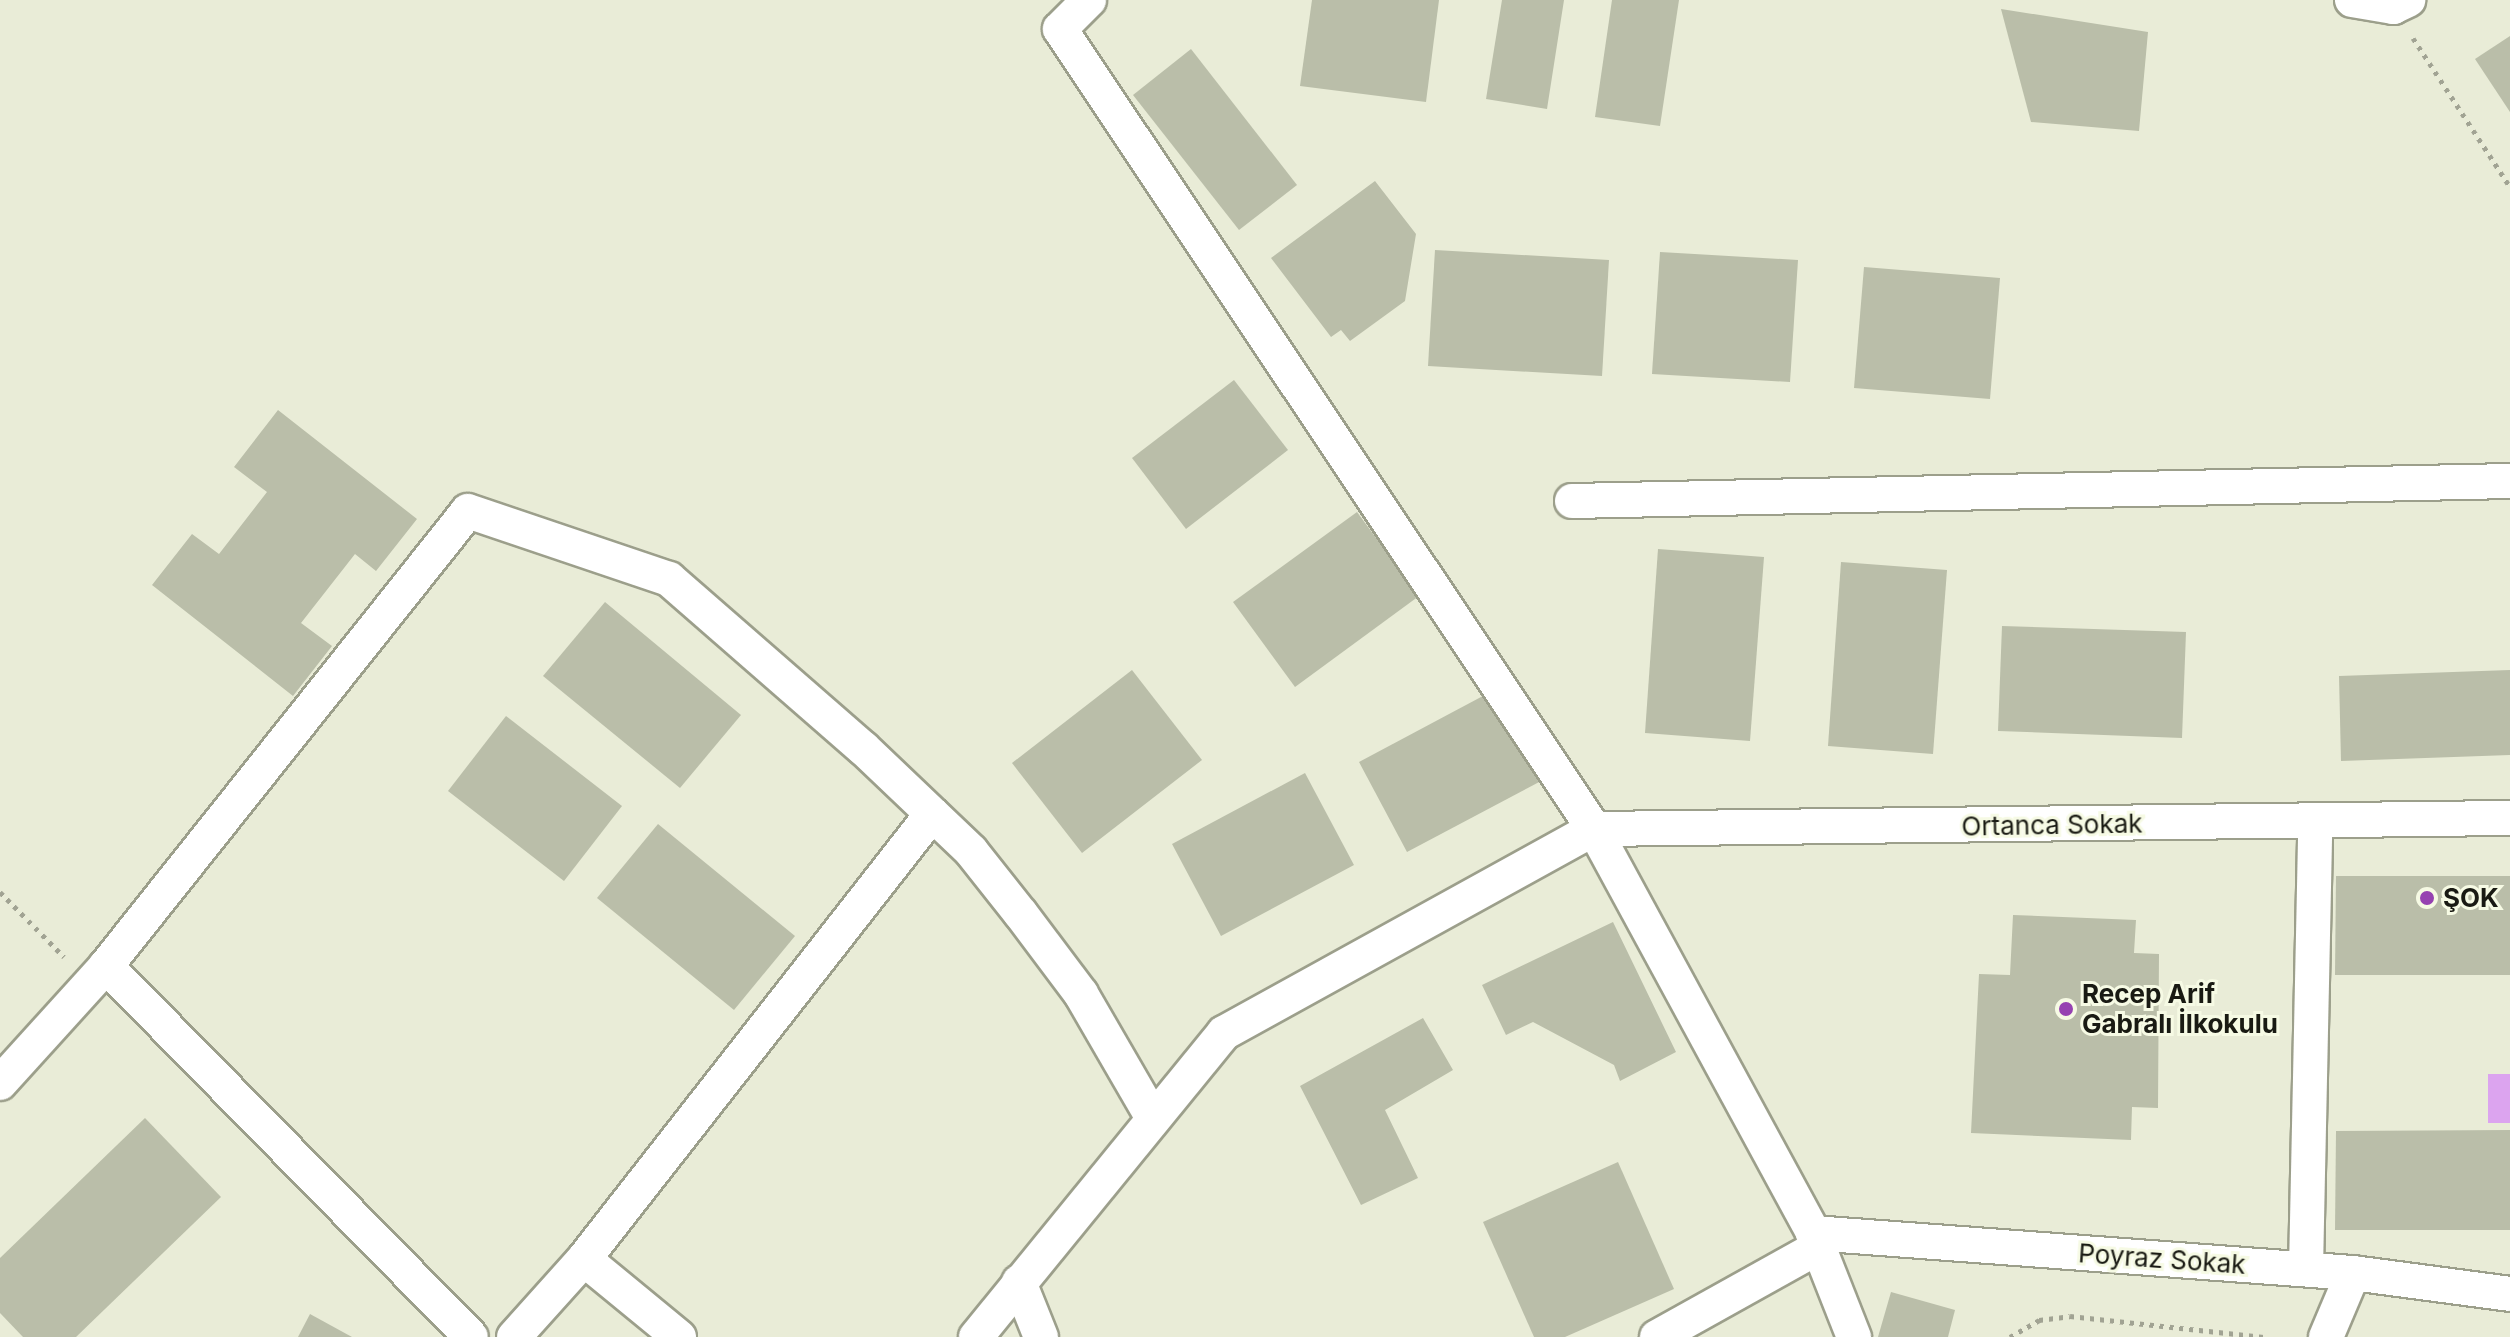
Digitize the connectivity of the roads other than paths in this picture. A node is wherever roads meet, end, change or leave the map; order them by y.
1 (1089, 0) edge
2 (2352, 0) edge
3 (2400, 4) edge
4 (2510, 481) edge
5 (1572, 501) dead end
6 (932, 814) junction
7 (2510, 818) edge
8 (2315, 823) junction
9 (1594, 829) junction
10 (98, 975) junction
11 (0, 1083) edge
12 (1153, 1118) junction
13 (1816, 1240) junction
14 (584, 1259) junction
15 (2306, 1269) junction
16 (2353, 1273) junction
17 (1019, 1282) junction
18 (2510, 1294) edge
19 (471, 1337) edge
20 (514, 1337) edge
21 (679, 1337) edge
22 (976, 1337) edge
23 (1041, 1337) edge
24 (1657, 1337) edge
25 (1854, 1337) edge
26 (2326, 1337) edge

1 - 9 street
2 - 3 street
4 - 5 street
6 - 10 street
6 - 12 street
6 - 14 street
7 - 8 street, Ortanca Sokak
8 - 9 street, Ortanca Sokak
8 - 15 street
9 - 12 street
9 - 13 street
10 - 11 street
10 - 19 street
12 - 17 street
13 - 15 street, Poyraz Sokak
13 - 24 street
13 - 25 street
14 - 20 street
14 - 21 street
15 - 16 street, Poyraz Sokak
16 - 18 street, Poyraz Sokak
16 - 26 street
17 - 22 street
17 - 23 street

